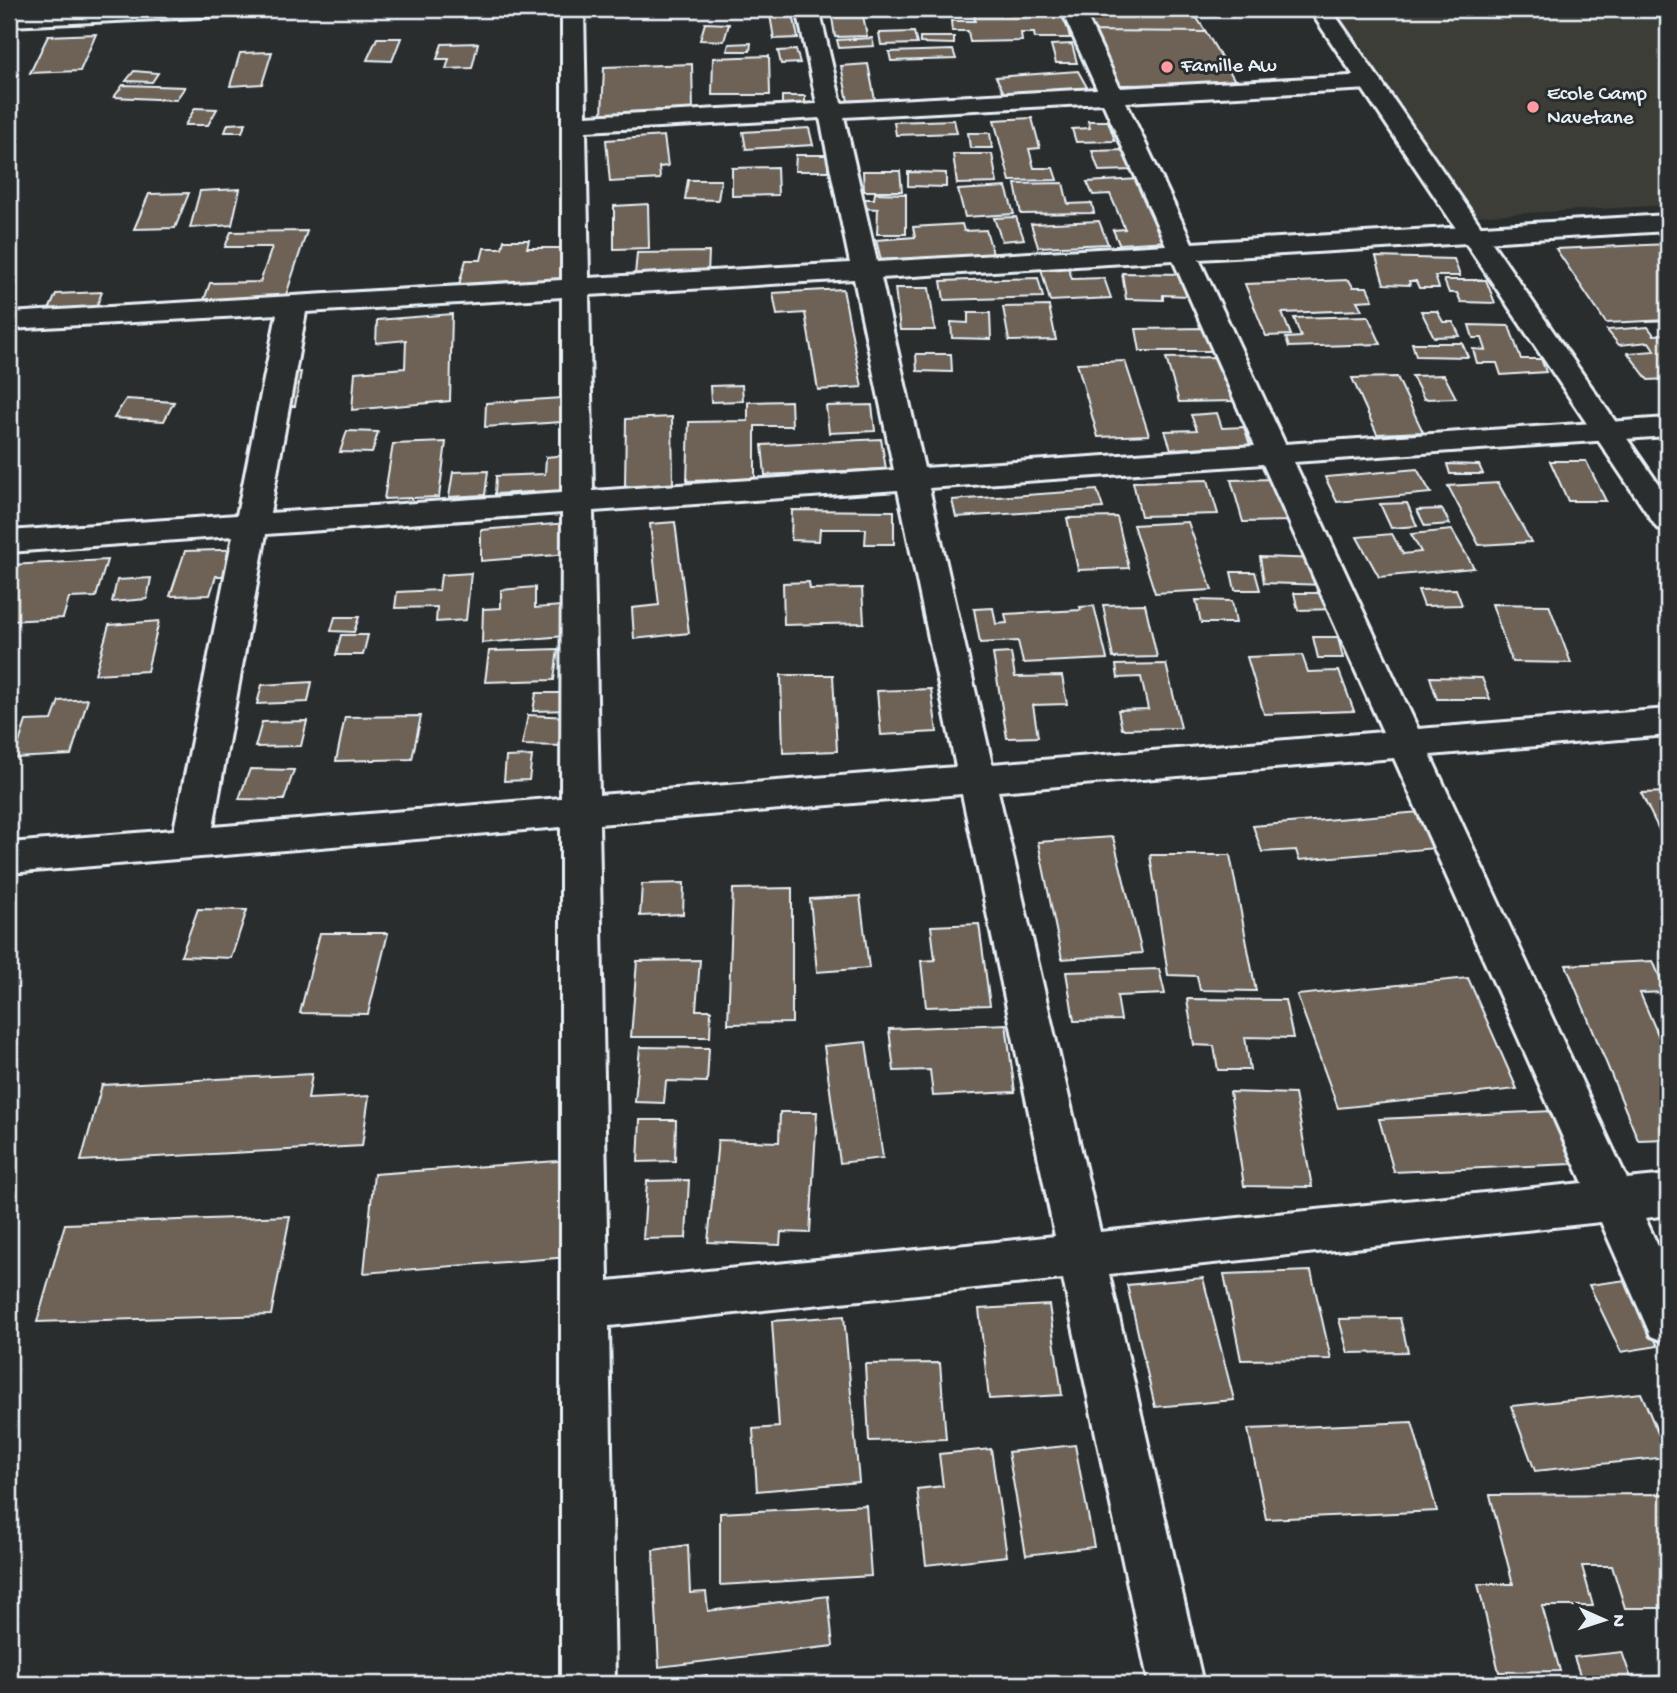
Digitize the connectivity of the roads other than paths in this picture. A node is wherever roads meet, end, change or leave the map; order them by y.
1 (222, 9) edge
2 (573, 9) edge
3 (808, 9) edge
4 (1072, 9) edge
5 (1320, 9) edge
6 (9, 19) edge
7 (1370, 82) junction
8 (1111, 96) junction
9 (831, 110) junction
10 (574, 124) junction
11 (1659, 224) edge
12 (1474, 235) junction
13 (1668, 246) edge
14 (1182, 252) junction
15 (866, 271) junction
16 (576, 289) junction
17 (293, 305) junction
18 (10, 325) edge
19 (1668, 427) edge
20 (1607, 431) junction
21 (1274, 454) junction
22 (911, 479) junction
23 (577, 502) junction
24 (1668, 521) edge
25 (251, 524) junction
26 (9, 541) edge
27 (1668, 722) edge
28 (1406, 744) junction
29 (977, 779) junction
30 (580, 812) junction
31 (191, 843) junction
32 (9, 858) edge
33 (1668, 1195) edge
34 (1614, 1200) junction
35 (1082, 1255) junction
36 (585, 1306) junction
37 (1668, 1320) edge
38 (588, 1684) edge
39 (1176, 1684) edge

1 - 6 street
2 - 10 street
3 - 9 street
4 - 8 street
5 - 7 street
7 - 8 street
7 - 12 street
8 - 9 street
8 - 14 street
9 - 10 street
9 - 15 street
10 - 16 street
11 - 12 street
11 - 13 street
12 - 14 street
12 - 20 street
14 - 15 street
14 - 21 street
15 - 16 street
15 - 22 street
16 - 17 street
16 - 23 street
17 - 18 street
17 - 25 street
19 - 20 street
20 - 21 street
20 - 24 street
21 - 22 street
21 - 28 street
22 - 23 street
22 - 29 street
23 - 25 street
23 - 30 street
25 - 26 street
25 - 31 street
27 - 28 street
28 - 29 street
28 - 34 street
29 - 30 street
29 - 35 street
30 - 31 street
30 - 36 street
31 - 32 street
33 - 34 street
34 - 35 street
34 - 37 street
35 - 36 street
35 - 39 street
36 - 38 street

